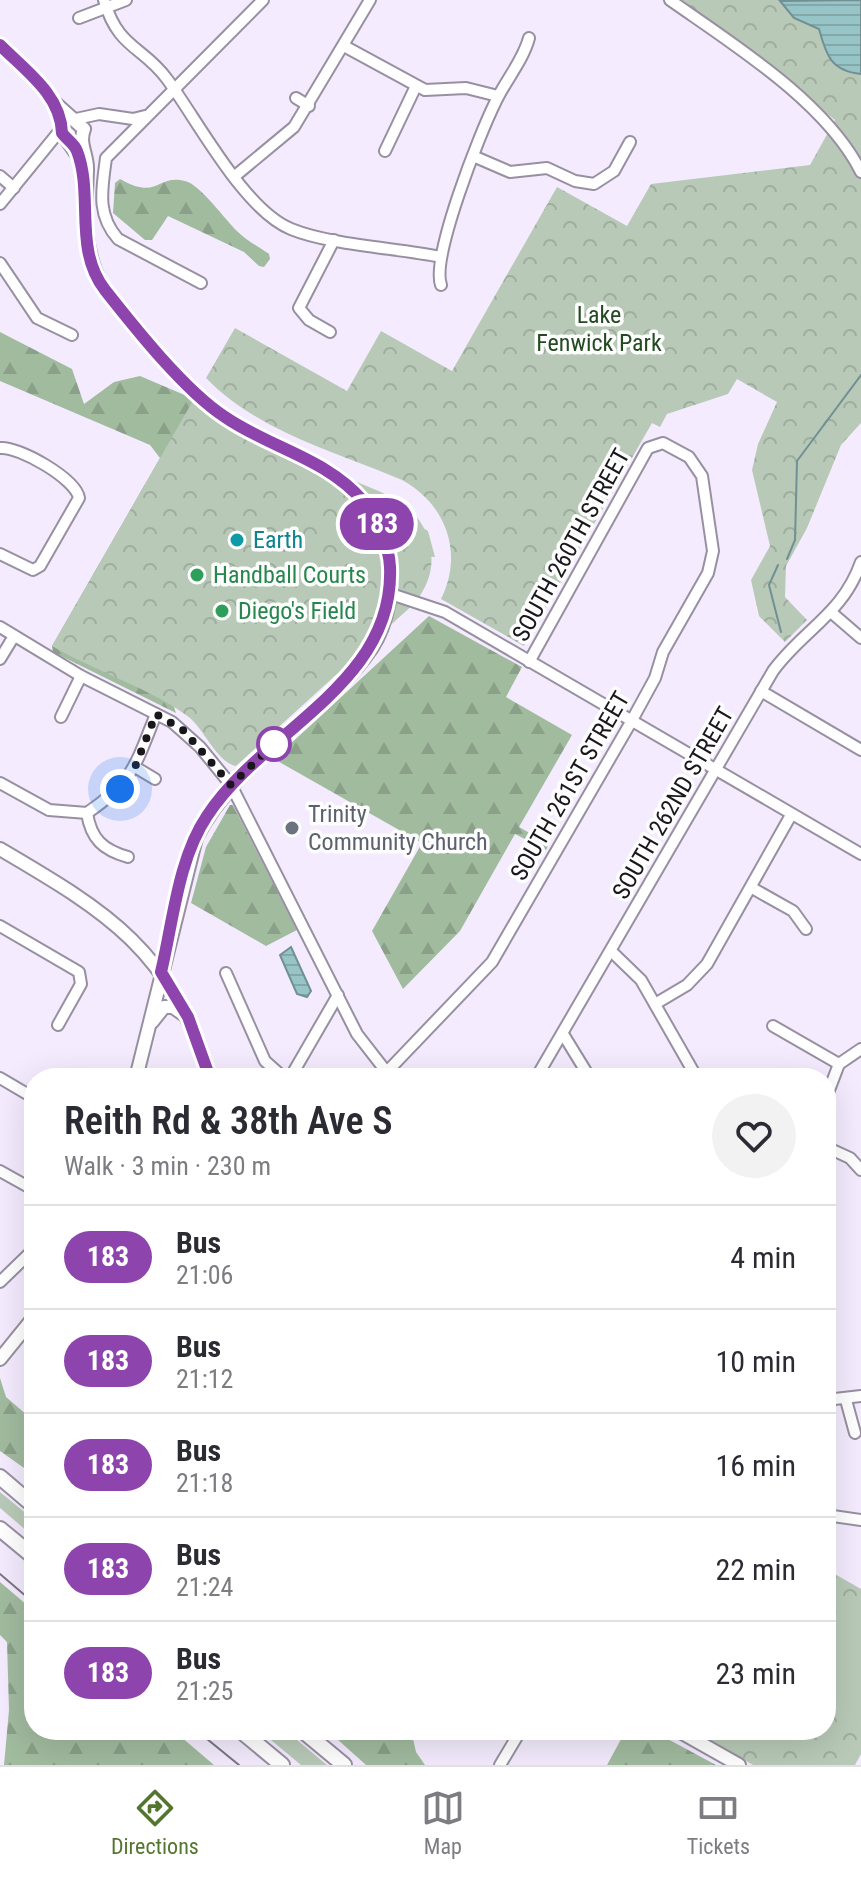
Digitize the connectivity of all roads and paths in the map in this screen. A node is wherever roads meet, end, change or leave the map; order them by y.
1 (126, 0) edge
2 (263, 0) edge
3 (370, 0) edge
4 (670, 0) edge
5 (105, 5) edge
6 (79, 18) dead end
7 (529, 38) dead end
8 (0, 45) edge
9 (344, 46) junction
10 (416, 86) junction
11 (176, 90) junction
12 (498, 96) junction
13 (296, 98) dead end
14 (309, 106) junction
15 (147, 115) junction
16 (109, 116) junction
17 (67, 123) junction
18 (77, 136) junction
19 (630, 142) dead end
20 (50, 145) junction
21 (385, 151) dead end
22 (473, 156) junction
23 (861, 172) edge
24 (0, 176) edge
25 (235, 176) junction
26 (14, 188) junction
27 (0, 204) edge
28 (334, 240) junction
29 (441, 257) junction
30 (0, 263) edge
31 (201, 283) dead end
32 (441, 285) dead end
33 (330, 332) dead end
34 (72, 335) dead end
35 (0, 448) edge
36 (702, 476) joint
37 (0, 554) edge
38 (861, 562) edge
39 (391, 594) junction
40 (832, 613) junction
41 (0, 627) edge
42 (14, 636) junction
43 (861, 638) edge
44 (0, 659) edge
45 (529, 662) junction
46 (81, 676) junction
47 (761, 691) junction
48 (156, 714) junction
49 (61, 717) dead end
50 (631, 722) junction
51 (861, 750) edge
52 (135, 767) junction
53 (715, 770) junction
54 (155, 779) dead end
55 (0, 783) edge
56 (231, 785) junction
57 (87, 813) junction
58 (791, 815) junction
59 (0, 849) edge
60 (861, 854) edge
61 (128, 857) dead end
62 (752, 888) junction
63 (173, 922) junction
64 (0, 926) edge
65 (806, 929) dead end
66 (127, 934) junction
67 (611, 951) junction
68 (161, 972) junction
69 (226, 973) dead end
70 (338, 995) junction
71 (655, 1004) junction
72 (188, 1017) junction
73 (58, 1025) dead end
74 (773, 1026) dead end
75 (563, 1034) junction
76 (144, 1043) junction
77 (861, 1049) edge
78 (839, 1064) junction
79 (138, 1068) edge
80 (206, 1068) edge
81 (274, 1068) edge
82 (293, 1068) edge
83 (379, 1068) edge
84 (389, 1068) edge
85 (542, 1068) edge
86 (584, 1068) edge
87 (691, 1068) edge
88 (836, 1072) edge
89 (0, 1078) edge
90 (24, 1092) edge
91 (836, 1152) edge
92 (861, 1170) edge
93 (0, 1171) edge
94 (24, 1184) edge
95 (24, 1259) edge
96 (0, 1282) edge
97 (24, 1329) edge
98 (0, 1359) edge
99 (861, 1396) edge
100 (836, 1400) edge
101 (846, 1400) junction
102 (855, 1433) dead end
103 (0, 1477) edge
104 (24, 1497) edge
105 (836, 1516) edge
106 (861, 1520) edge
107 (0, 1529) edge
108 (24, 1549) edge
109 (252, 1740) edge
110 (314, 1740) edge
111 (515, 1740) edge
112 (695, 1740) edge
113 (282, 1765) edge
114 (344, 1765) edge
115 (500, 1765) edge
116 (739, 1765) edge

1 - 5 street
2 - 11 street
3 - 9 street
4 - 23 street
5 - 6 street
5 - 11 street
7 - 12 street
8 - 17 main road
9 - 10 street
9 - 14 street
10 - 12 street
10 - 21 street
11 - 15 street
11 - 25 street
12 - 22 street
13 - 14 street
14 - 25 street
15 - 16 street
15 - 31 street
16 - 17 street
16 - 18 street
17 - 18 main road
17 - 18 main road
17 - 20 street
18 - 20 street
18 - 39 main road
19 - 22 street
20 - 26 street
22 - 29 street
24 - 26 street
25 - 28 street
26 - 27 street
28 - 29 street
28 - 33 street
29 - 32 street
30 - 34 street
35 - 37 street
36 - 45 street, SOUTH 260TH STREET
36 - 50 street, SOUTH 261ST STREET
38 - 40 street, SOUTH 262ND STREET
39 - 45 street
39 - 56 main road
40 - 43 street
40 - 47 street, SOUTH 262ND STREET
41 - 42 street
42 - 44 street
42 - 46 street
45 - 50 street
46 - 48 street
46 - 49 street
47 - 51 street
47 - 53 street, SOUTH 262ND STREET
48 - 52 street
48 - 56 street
50 - 53 street
50 - 84 street, SOUTH 261ST STREET
52 - 54 street
52 - 57 street
53 - 58 street
53 - 67 street, SOUTH 262ND STREET
55 - 57 street
56 - 63 main road
56 - 70 street
57 - 61 street
58 - 60 street
58 - 62 street
59 - 66 main road
62 - 65 street
62 - 71 street
63 - 66 main road
63 - 68 main road
64 - 73 street
66 - 68 main road
67 - 71 street
67 - 75 street, SOUTH 262ND STREET
68 - 72 main road
68 - 76 main road
69 - 81 street
70 - 82 street
70 - 83 street
71 - 87 street
72 - 76 main road
72 - 80 main road
74 - 78 street
75 - 85 street, SOUTH 262ND STREET
75 - 86 street
76 - 79 main road
77 - 78 street
78 - 88 street
89 - 90 street
91 - 92 street
93 - 94 street
95 - 96 street
97 - 98 main road
99 - 101 street
100 - 101 street
101 - 102 street
103 - 104 highway
105 - 106 street
107 - 108 highway
109 - 113 highway
110 - 114 highway
111 - 115 street
112 - 116 main road

